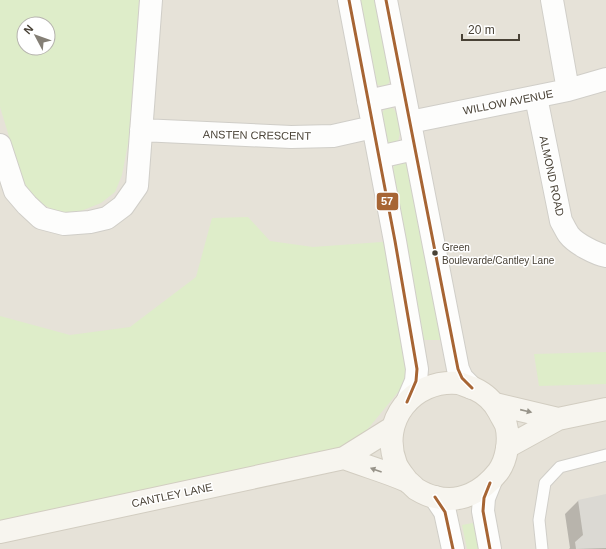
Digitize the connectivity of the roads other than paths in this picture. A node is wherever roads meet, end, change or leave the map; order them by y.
1 (151, 0) edge
2 (349, 0) edge
3 (386, 0) edge
4 (552, 0) edge
5 (606, 79) edge
6 (568, 90) junction
7 (404, 93) junction
8 (536, 97) junction
9 (368, 101) junction
10 (410, 122) junction
11 (373, 127) junction
12 (141, 130) junction
13 (0, 145) edge
14 (414, 149) junction
15 (379, 157) junction
16 (606, 256) edge
17 (472, 388) junction
18 (407, 402) junction
19 (495, 404) junction
20 (606, 409) edge
21 (558, 418) junction
22 (392, 428) junction
23 (508, 447) junction
24 (606, 455) edge
25 (344, 458) junction
26 (408, 482) junction
27 (490, 483) junction
28 (435, 497) junction
29 (0, 532) edge
30 (454, 549) edge
31 (490, 549) edge
32 (542, 549) edge

1 - 12 street
2 - 9 street
3 - 7 street
4 - 6 street
5 - 6 street, WILLOW AVENUE
6 - 8 street, WILLOW AVENUE
7 - 9 street
7 - 10 street
8 - 10 street, WILLOW AVENUE
8 - 16 street, ALMOND ROAD
9 - 11 street
10 - 14 street
11 - 12 street, ANSTEN CRESCENT
11 - 15 street
12 - 13 street
14 - 15 street
14 - 17 street
15 - 18 street
17 - 18 main road
17 - 19 main road
18 - 22 main road
19 -> 21 main road
19 - 23 main road
20 - 21 main road
21 - 23 main road
22 - 25 main road, CANTLEY LANE
22 - 26 main road
23 - 27 main road
24 - 32 lane
26 -> 25 main road
25 - 29 main road, CANTLEY LANE
26 - 28 main road
27 - 28 main road
27 - 31 street
28 - 30 street

